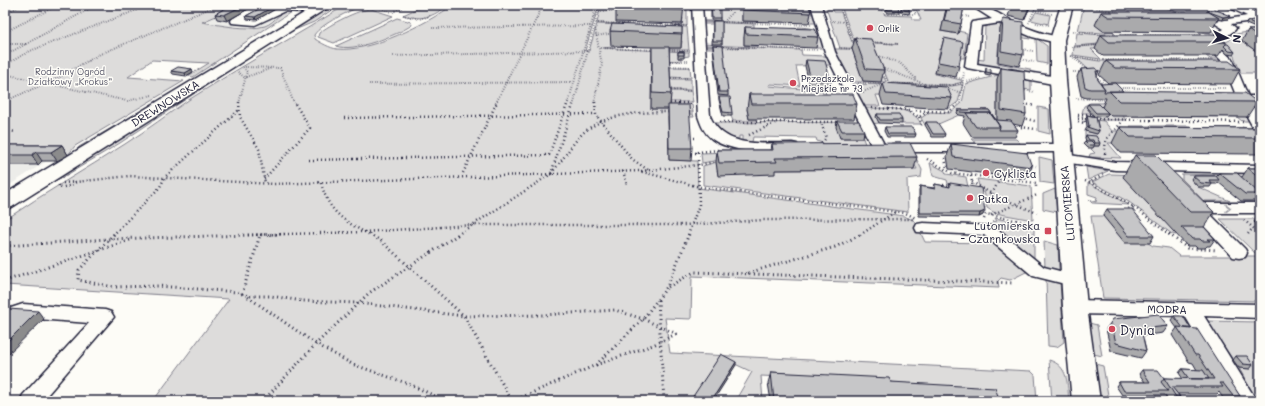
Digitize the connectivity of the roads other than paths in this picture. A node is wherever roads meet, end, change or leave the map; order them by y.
1 (697, 5) edge
2 (816, 5) edge
3 (1067, 5) edge
4 (1229, 5) edge
5 (976, 6) edge
6 (322, 7) edge
7 (273, 14) junction
8 (1260, 17) edge
9 (1002, 20) junction
10 (1057, 40) junction
11 (1058, 81) junction
12 (1244, 100) junction
13 (1260, 100) edge
14 (1258, 125) edge
15 (803, 147) edge
16 (864, 148) edge
17 (879, 148) junction
18 (1062, 153) junction
19 (1155, 167) junction
20 (1260, 169) edge
21 (1170, 183) edge
22 (5, 202) edge
23 (1260, 208) edge
24 (923, 228) dead end
25 (1239, 252) dead end
26 (1073, 280) junction
27 (1075, 307) junction
28 (1190, 309) junction
29 (1260, 311) edge
30 (5, 319) edge
31 (30, 401) edge
32 (1086, 401) edge
33 (1247, 401) edge

1 - 15 street
2 - 17 street
3 - 10 main road, LUTOMIERSKA
4 - 8 street
5 - 9 street
6 - 7 street
6 - 22 main road, DREWNOWSKA
7 - 7 street
8 - 12 street
9 - 10 street
9 - 11 street
10 - 11 main road, LUTOMIERSKA
11 - 18 main road, LUTOMIERSKA
12 - 13 street
12 - 14 street
16 - 17 street
17 - 18 street
18 - 19 street
18 - 26 main road, LUTOMIERSKA
19 - 20 street
19 - 21 street
25 -> 23 street
24 - 26 street
26 - 27 main road, LUTOMIERSKA
27 - 28 street, MODRA
27 - 32 main road, LUTOMIERSKA
28 - 29 street, MODRA
28 - 33 street
30 - 31 street

